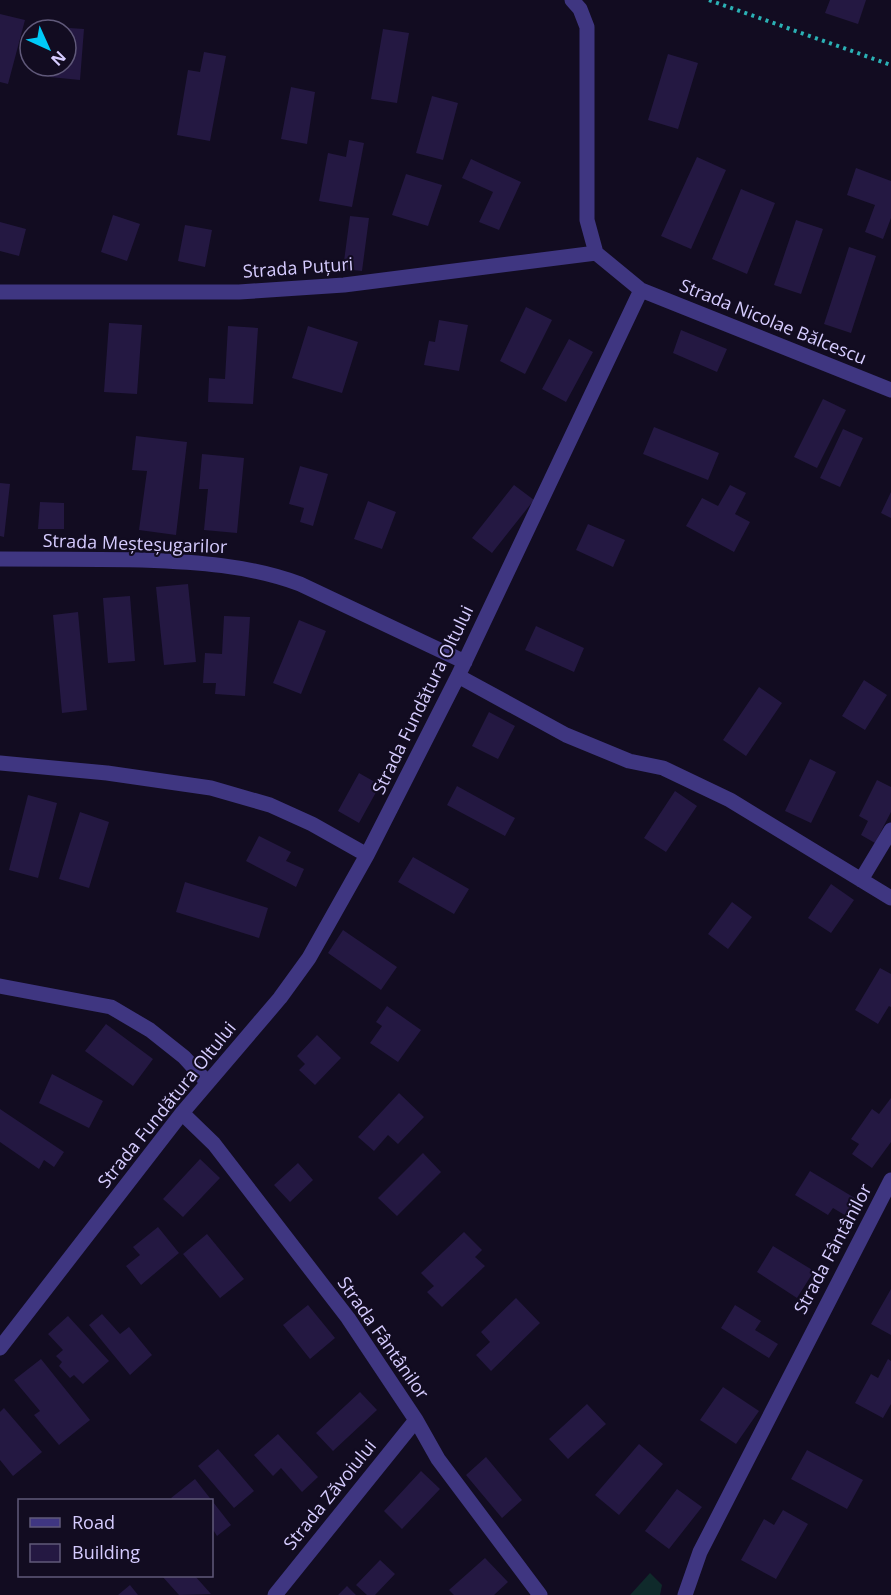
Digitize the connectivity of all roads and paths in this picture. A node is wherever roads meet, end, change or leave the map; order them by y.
1 (572, 0) edge
2 (709, 0) edge
3 (891, 65) edge
4 (596, 253) junction
5 (640, 290) junction
6 (0, 292) edge
7 (891, 390) edge
8 (0, 559) edge
9 (461, 669) junction
10 (0, 763) edge
11 (891, 830) edge
12 (366, 855) junction
13 (861, 880) junction
14 (891, 898) edge
15 (0, 986) edge
16 (207, 1082) junction
17 (182, 1113) junction
18 (891, 1180) edge
19 (0, 1348) edge
20 (416, 1420) junction
21 (689, 1593) edge
22 (275, 1595) edge
23 (540, 1595) edge

1 - 4 street
2 - 3 path
4 - 5 street
4 - 6 street, Strada Puțuri
5 - 7 street, Strada Nicolae Bălcescu
5 - 9 street, Strada Fundătura Oltului
8 - 9 street, Strada Meșteșugarilor
9 - 12 street, Strada Fundătura Oltului
9 - 13 street, Strada Meșteșugarilor
10 - 12 street
11 - 13 street
12 - 16 street, Strada Fundătura Oltului
13 - 14 street, Strada Meșteșugarilor
15 - 16 street
16 - 17 street, Strada Fundătura Oltului
17 - 19 street, Strada Fundătura Oltului
17 - 20 street, Strada Fântânilor
18 - 21 street, Strada Fântânilor
20 - 22 street, Strada Zăvoiului
20 - 23 street, Strada Fântânilor

